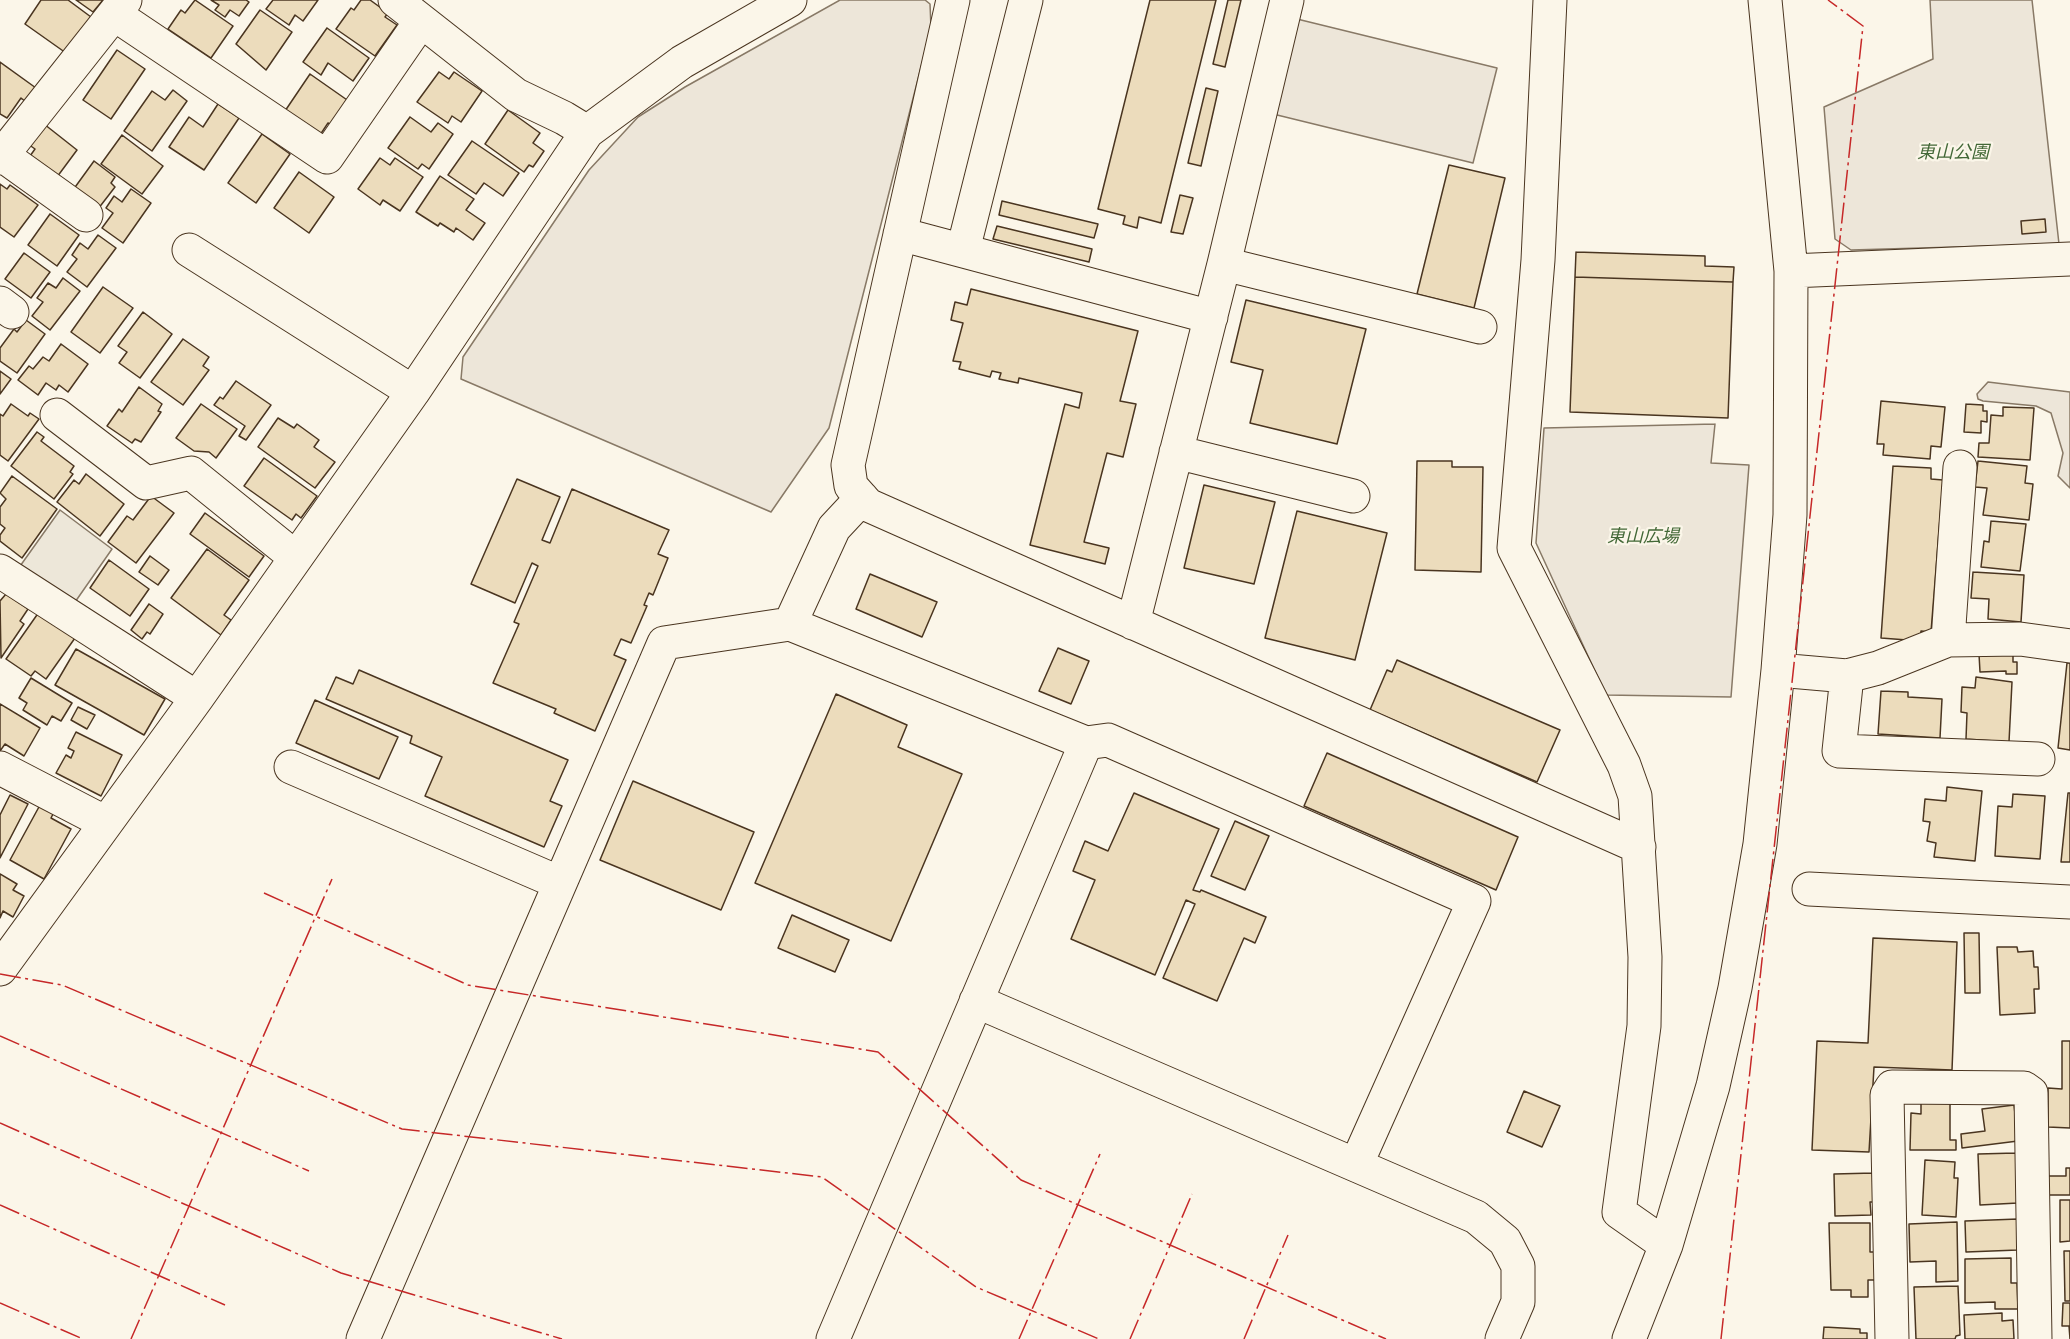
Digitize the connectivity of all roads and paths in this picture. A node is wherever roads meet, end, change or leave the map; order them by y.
1 (395, 0) edge
2 (790, 0) edge
3 (953, 0) edge
4 (1026, 0) edge
5 (1287, 0) edge
6 (1550, 0) edge
7 (1765, 0) edge
8 (119, 7) edge
9 (421, 21) junction
10 (587, 132) junction
11 (4, 147) edge
12 (86, 215) dead end
13 (900, 234) junction
14 (189, 250) dead end
15 (963, 250) junction
16 (2070, 259) edge
17 (1224, 264) junction
18 (1791, 271) junction
19 (1211, 317) junction
20 (1480, 327) dead end
21 (413, 392) junction
22 (57, 415) dead end
23 (1176, 452) junction
24 (1960, 467) dead end
25 (1353, 495) dead end
26 (862, 498) junction
27 (295, 557) junction
28 (0, 571) edge
29 (1133, 623) junction
30 (790, 624) junction
31 (1948, 640) junction
32 (2070, 646) edge
33 (1778, 670) junction
34 (1847, 676) junction
35 (197, 698) junction
36 (1086, 743) junction
37 (2038, 759) dead end
38 (291, 767) dead end
39 (0, 768) edge
40 (106, 823) junction
41 (1639, 847) junction
42 (560, 883) junction
43 (1809, 889) dead end
44 (2070, 902) edge
45 (3, 959) edge
46 (976, 1001) junction
47 (1356, 1165) junction
48 (1666, 1245) junction
49 (363, 1339) edge
50 (832, 1339) edge
51 (1502, 1339) edge
52 (1629, 1339) edge
53 (1892, 1339) edge
54 (2035, 1339) edge

1 - 9 street
2 - 10 street
3 - 13 street
4 - 15 street
5 - 17 street
6 - 41 street
7 - 18 street
8 - 9 street
8 - 11 street
9 - 10 street
10 - 21 street
11 - 12 street
13 - 15 street
13 - 26 street
14 - 21 street
15 - 19 street
16 - 18 street
17 - 19 street
17 - 20 street
18 - 33 street
19 - 23 street
21 - 27 street
22 - 27 street
23 - 25 street
23 - 29 street
24 - 31 street
26 - 29 street
26 - 30 street
27 - 35 street
28 - 35 street
29 - 41 street
30 - 36 street
30 - 42 street
31 - 32 street
31 - 34 street
33 - 34 street
33 - 48 street
34 - 37 street
35 - 40 street
36 - 46 street
36 - 47 street
38 - 42 street
39 - 40 street
40 - 45 street
41 - 48 street
42 - 49 street
43 - 44 street
46 - 47 street
46 - 50 street
47 - 51 street
48 - 52 street
53 - 54 street

